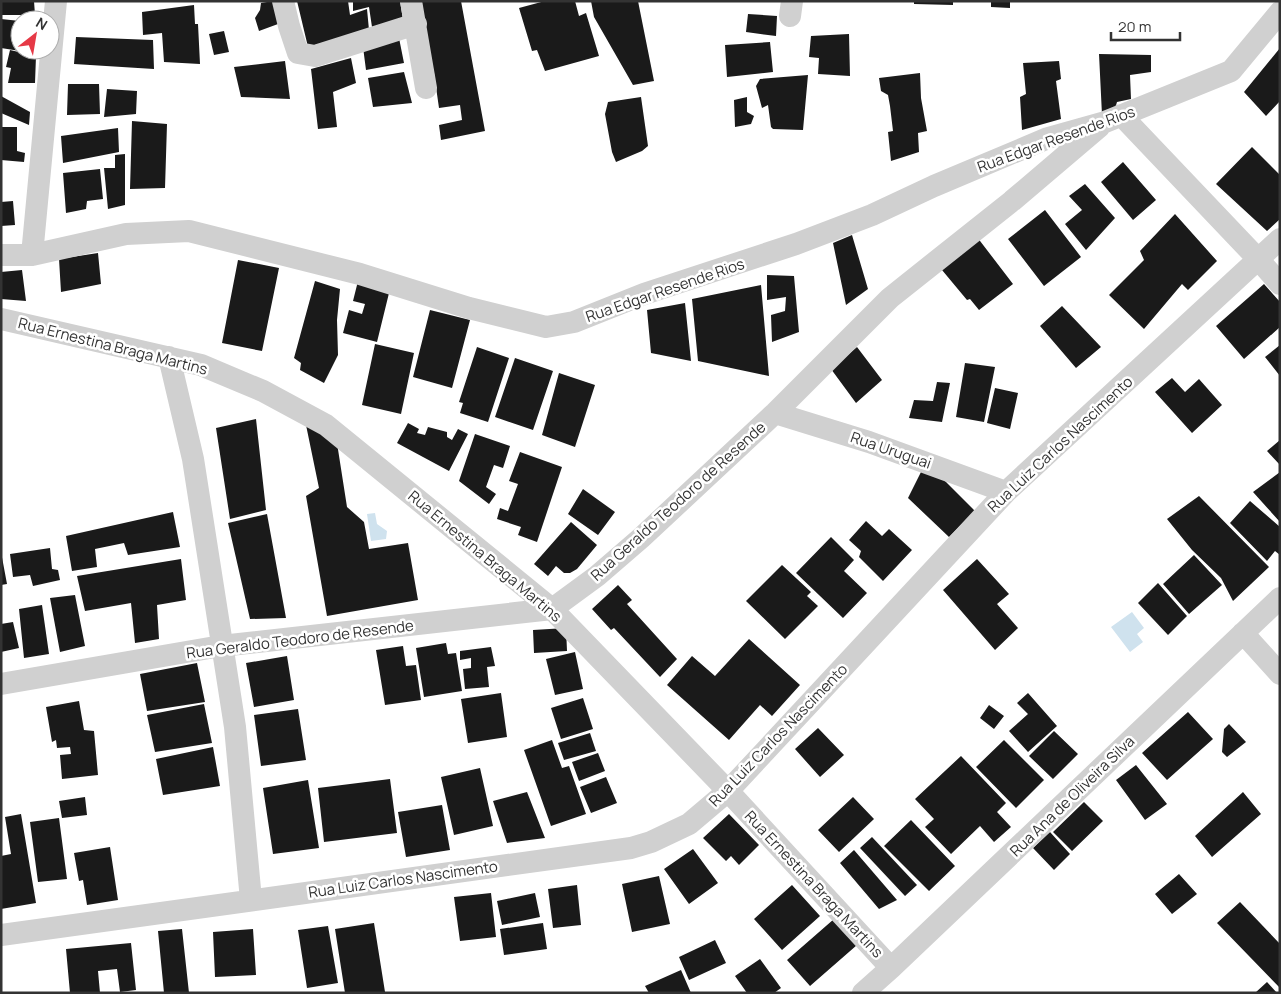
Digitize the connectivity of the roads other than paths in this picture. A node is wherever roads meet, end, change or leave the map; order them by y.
1 (56, 1) edge
2 (283, 1) edge
3 (411, 1) edge
4 (1280, 12) edge
5 (416, 24) junction
6 (426, 88) dead end
7 (1113, 118) junction
8 (1280, 239) edge
9 (1, 255) edge
10 (32, 255) junction
11 (1258, 259) junction
12 (1280, 284) edge
13 (1, 319) edge
14 (169, 357) junction
15 (775, 413) junction
16 (1006, 492) junction
17 (1280, 598) edge
18 (552, 609) junction
19 (1243, 633) junction
20 (221, 646) junction
21 (1280, 674) edge
22 (1, 684) edge
23 (728, 791) junction
24 (251, 900) junction
25 (1, 935) edge
26 (891, 968) junction
27 (863, 993) edge

1 - 10 street
2 - 5 street
3 - 5 street
4 - 7 street, Rua Edgar Resende Rios
5 - 6 street
7 - 10 street, Rua Edgar Resende Rios
7 - 11 street
7 - 15 street, Rua Geraldo Teodoro de Resende
8 - 11 street, Rua Luiz Carlos Nascimento
9 - 10 street, Rua Edgar Resende Rios
11 - 12 street
11 - 16 street, Rua Luiz Carlos Nascimento
13 - 14 street, Rua Ernestina Braga Martins
14 - 18 street, Rua Ernestina Braga Martins
14 - 20 street
15 - 16 street, Rua Uruguai
15 - 18 street, Rua Geraldo Teodoro de Resende
16 - 23 street, Rua Luiz Carlos Nascimento
17 - 19 street, Rua Ana de Oliveira Silva
18 - 20 street, Rua Geraldo Teodoro de Resende
18 - 23 street, Rua Ernestina Braga Martins
19 - 21 street
19 - 26 street, Rua Ana de Oliveira Silva
20 - 22 street, Rua Geraldo Teodoro de Resende
20 - 24 street
23 - 24 street, Rua Luiz Carlos Nascimento
23 - 26 street, Rua Ernestina Braga Martins
24 - 25 street, Rua Luiz Carlos Nascimento
26 - 27 street, Rua Ana de Oliveira Silva

